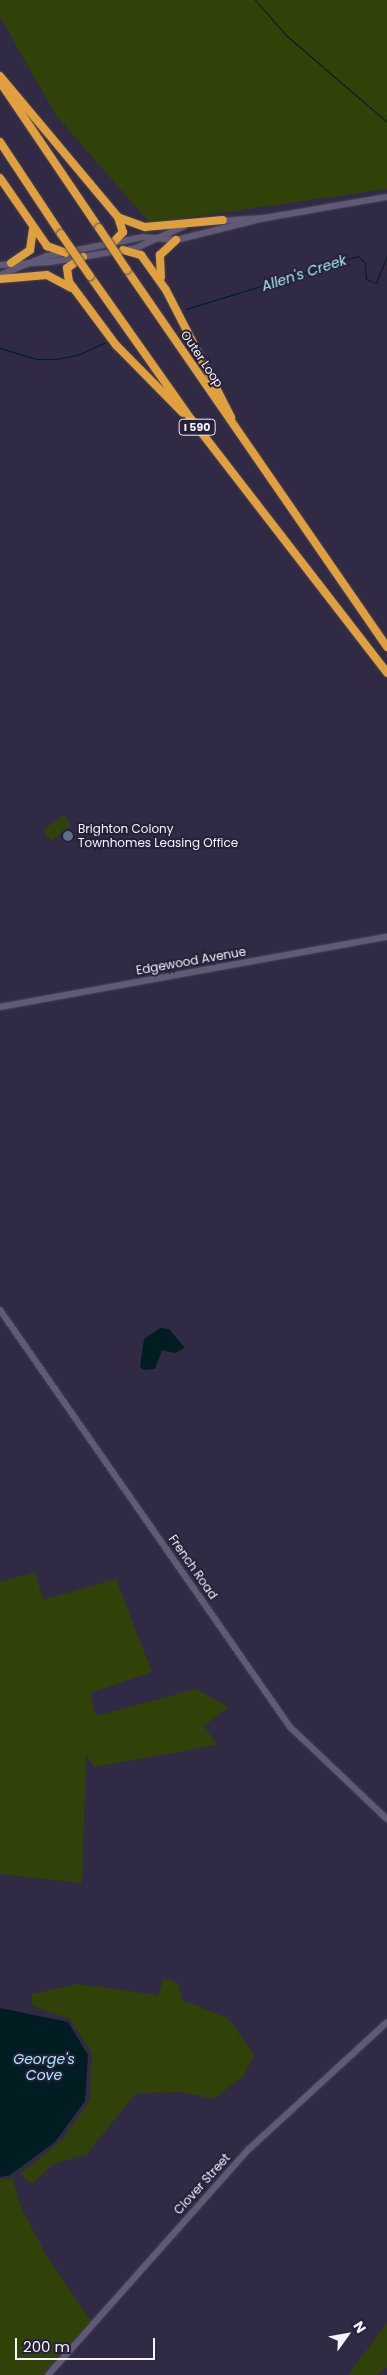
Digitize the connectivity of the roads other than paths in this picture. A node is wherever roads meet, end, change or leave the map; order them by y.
1 (0, 76) edge
2 (0, 82) edge
3 (0, 142) edge
4 (0, 178) edge
5 (387, 197) edge
6 (118, 217) junction
7 (265, 218) junction
8 (223, 220) junction
9 (33, 229) junction
10 (156, 239) junction
11 (176, 240) junction
12 (112, 244) junction
13 (122, 250) junction
14 (66, 253) junction
15 (83, 257) junction
16 (11, 263) junction
17 (31, 263) junction
18 (0, 265) edge
19 (0, 275) edge
20 (0, 279) edge
21 (166, 290) junction
22 (79, 296) junction
23 (191, 418) junction
24 (234, 426) junction
25 (387, 647) edge
26 (387, 673) edge
27 (387, 937) edge
28 (0, 1007) edge
29 (0, 1310) edge
30 (387, 1819) edge
31 (387, 2022) edge
32 (48, 2375) edge

1 - 6 highway
2 - 24 highway, Outer Loop / I 590, bridge
3 - 23 highway, I 590, bridge
4 - 9 highway
5 - 7 main road
6 - 8 highway
6 - 12 highway
7 - 8 main road
7 - 11 main road
8 - 10 main road
9 - 14 highway
9 - 16 highway
10 - 11 main road
10 - 12 main road
10 - 13 main road
11 - 21 highway
12 - 14 main road
13 - 15 main road
13 - 21 highway
14 - 17 main road
15 - 17 main road
15 - 22 highway
16 - 17 main road
16 - 18 main road
17 - 19 main road
20 - 22 highway
21 - 24 highway
22 - 23 highway
23 - 26 highway, I 590
24 - 25 highway, Outer Loop / I 590
27 - 28 main road, Edgewood Avenue
29 - 30 main road, French Road
31 - 32 main road, Clover Street

